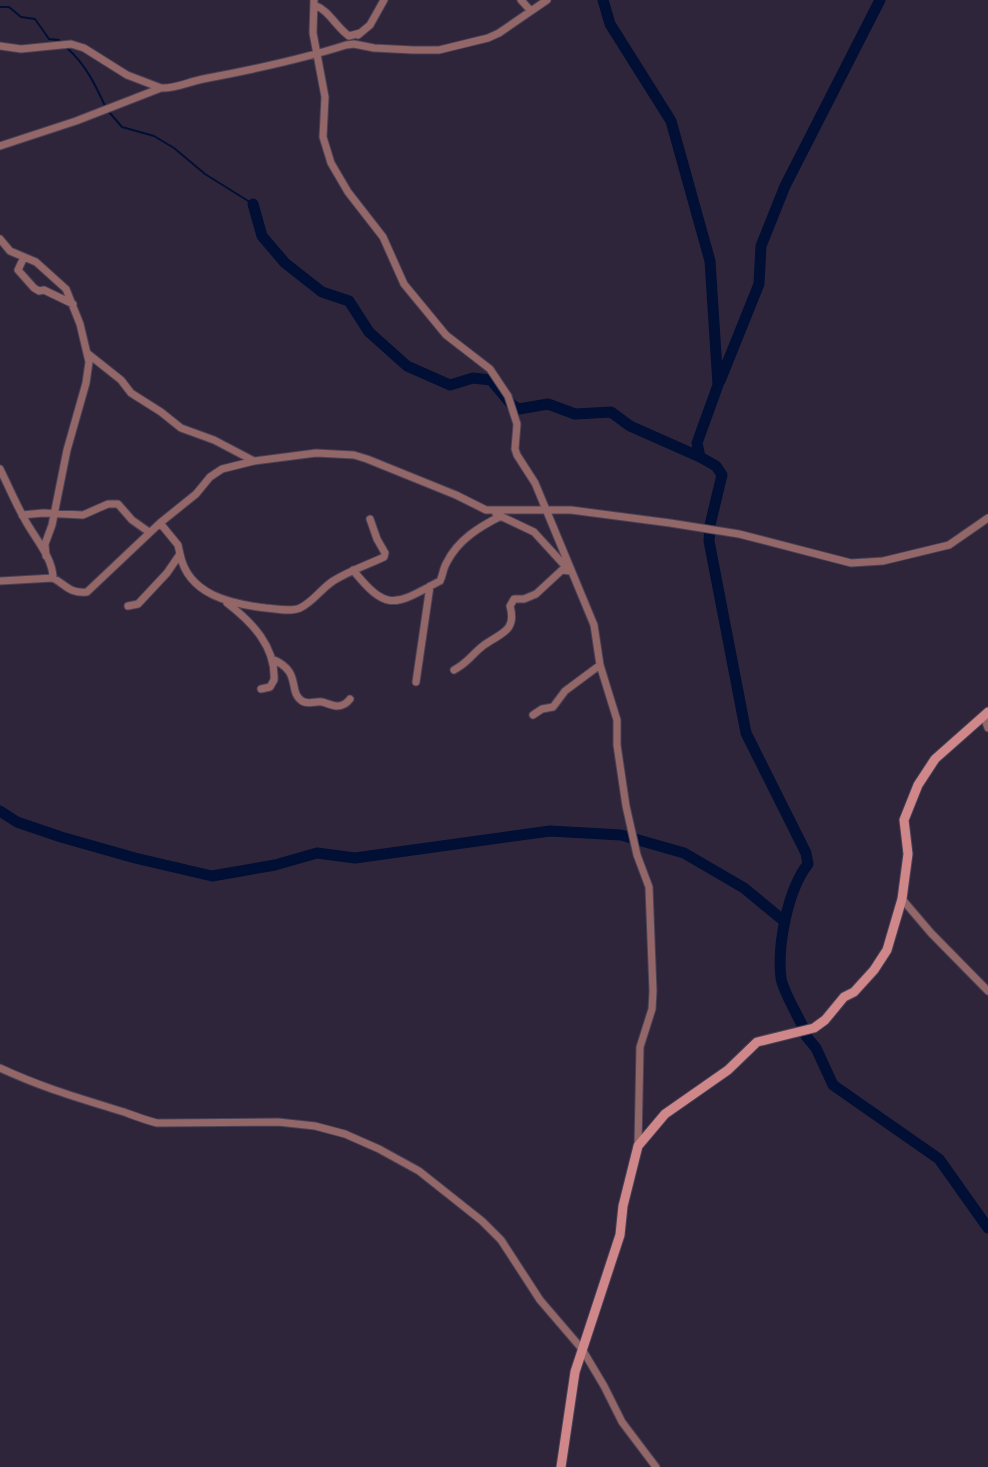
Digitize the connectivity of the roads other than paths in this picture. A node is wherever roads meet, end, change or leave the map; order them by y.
1 (384, 0) edge
2 (521, 0) edge
3 (547, 0) edge
4 (314, 2) edge
5 (530, 10) junction
6 (360, 33) junction
7 (346, 45) junction
8 (0, 46) edge
9 (317, 54) junction
10 (161, 88) junction
11 (0, 146) edge
12 (0, 239) edge
13 (24, 257) junction
14 (74, 304) junction
15 (86, 353) junction
16 (254, 461) junction
17 (0, 469) edge
18 (547, 508) junction
19 (486, 510) junction
20 (55, 513) junction
21 (22, 515) junction
22 (501, 516) junction
23 (370, 518) dead end
24 (988, 518) edge
25 (160, 523) junction
26 (149, 532) junction
27 (180, 554) junction
28 (46, 556) junction
29 (353, 570) junction
30 (570, 571) junction
31 (53, 578) junction
32 (0, 581) edge
33 (430, 586) junction
34 (223, 600) junction
35 (128, 606) dead end
36 (272, 659) junction
37 (600, 665) junction
38 (454, 670) dead end
39 (416, 682) dead end
40 (261, 688) dead end
41 (350, 699) dead end
42 (986, 714) edge
43 (534, 715) dead end
44 (988, 728) edge
45 (902, 899) junction
46 (988, 991) edge
47 (0, 1068) edge
48 (638, 1146) junction
49 (582, 1349) junction
50 (561, 1467) edge
51 (656, 1467) edge

1 - 6 street
2 - 5 street
3 - 5 street
4 - 6 street
4 - 9 street
5 - 7 street
6 - 7 street
7 - 9 street
8 - 10 street
9 - 10 street
9 - 18 street
10 - 11 street
12 - 13 street
13 - 14 street
13 - 14 street
14 - 15 street
15 - 16 street
15 - 20 street
16 - 19 street
16 - 25 street
17 - 21 street
18 - 19 street
18 - 24 street
18 - 30 street
19 - 22 street
20 - 21 street
20 - 26 street
20 - 28 street
21 - 28 street
22 - 30 street
22 - 33 street
23 - 29 street
25 - 26 street
25 - 27 street
26 - 31 street
27 - 34 street
27 - 35 street
28 - 31 street
29 - 33 street
29 - 34 street
30 - 37 street
30 - 38 street
31 - 32 street
33 - 39 street
34 - 36 street
36 - 40 street
36 - 41 street
37 - 43 street
37 - 48 street
42 - 44 street
42 - 45 street
45 - 46 street
45 - 48 street
47 - 49 street
48 - 49 street
49 - 50 street
49 - 51 street

